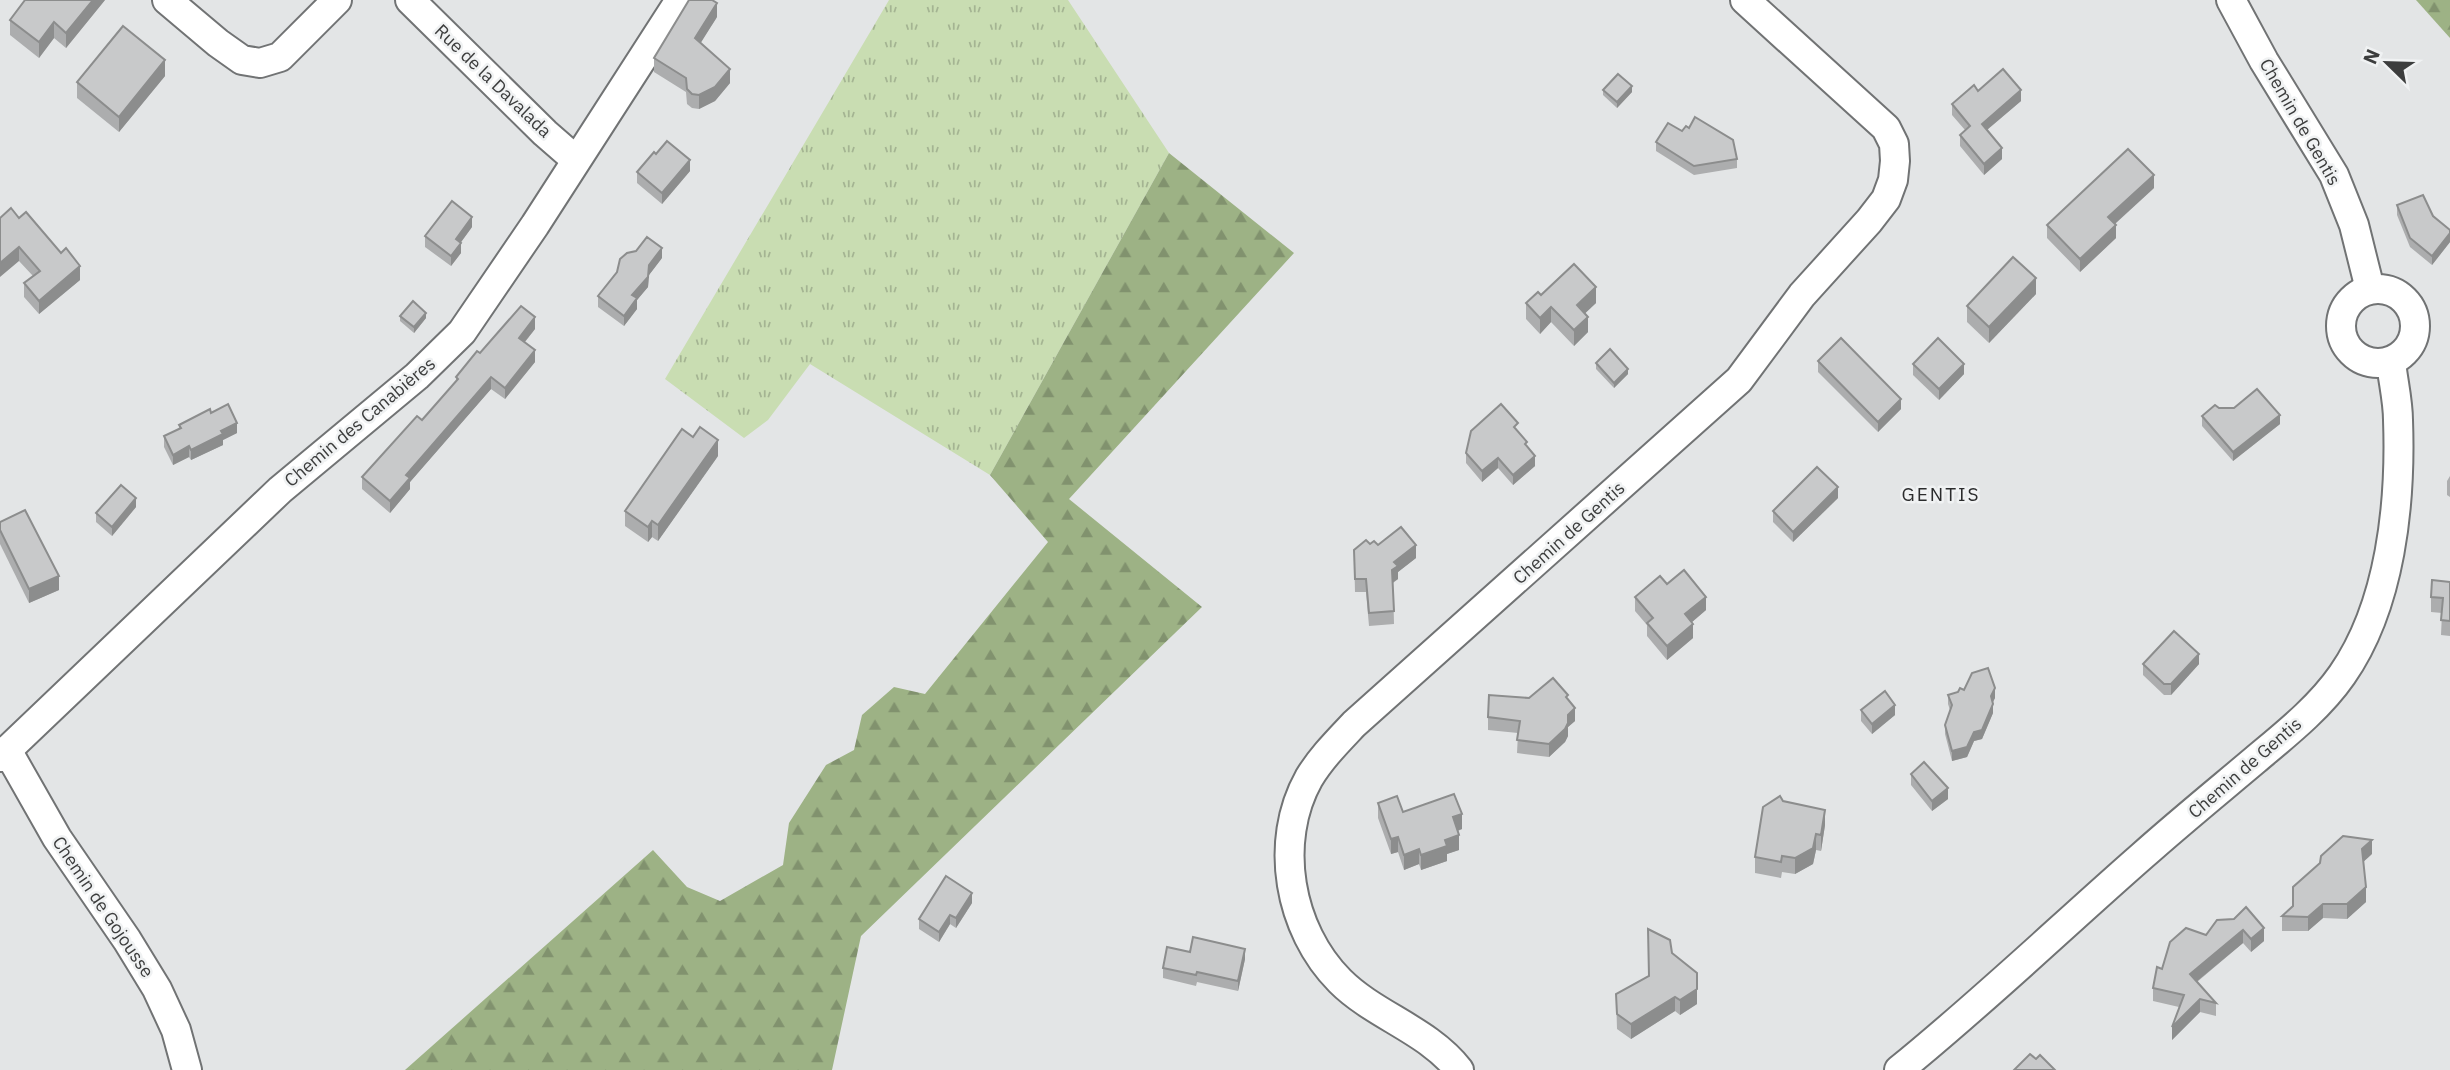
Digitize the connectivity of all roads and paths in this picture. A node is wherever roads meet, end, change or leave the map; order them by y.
1 (167, 0) edge
2 (337, 0) edge
3 (410, 0) edge
4 (680, 0) edge
5 (1745, 0) edge
6 (2231, 0) edge
7 (576, 160) junction
8 (2370, 289) junction
9 (2391, 362) junction
10 (2, 751) edge
11 (187, 1070) edge
12 (1460, 1070) edge
13 (1899, 1070) edge

1 - 2 street
3 - 7 street, Rue de la Davalada
4 - 7 street, Chemin des Canabières
5 - 12 street, Chemin de Gentis
6 - 8 street, Chemin de Gentis
7 - 10 street, Chemin des Canabières
8 - 9 street
8 - 9 street
9 - 13 street, Chemin de Gentis
10 - 11 street, Chemin de Gojousse

